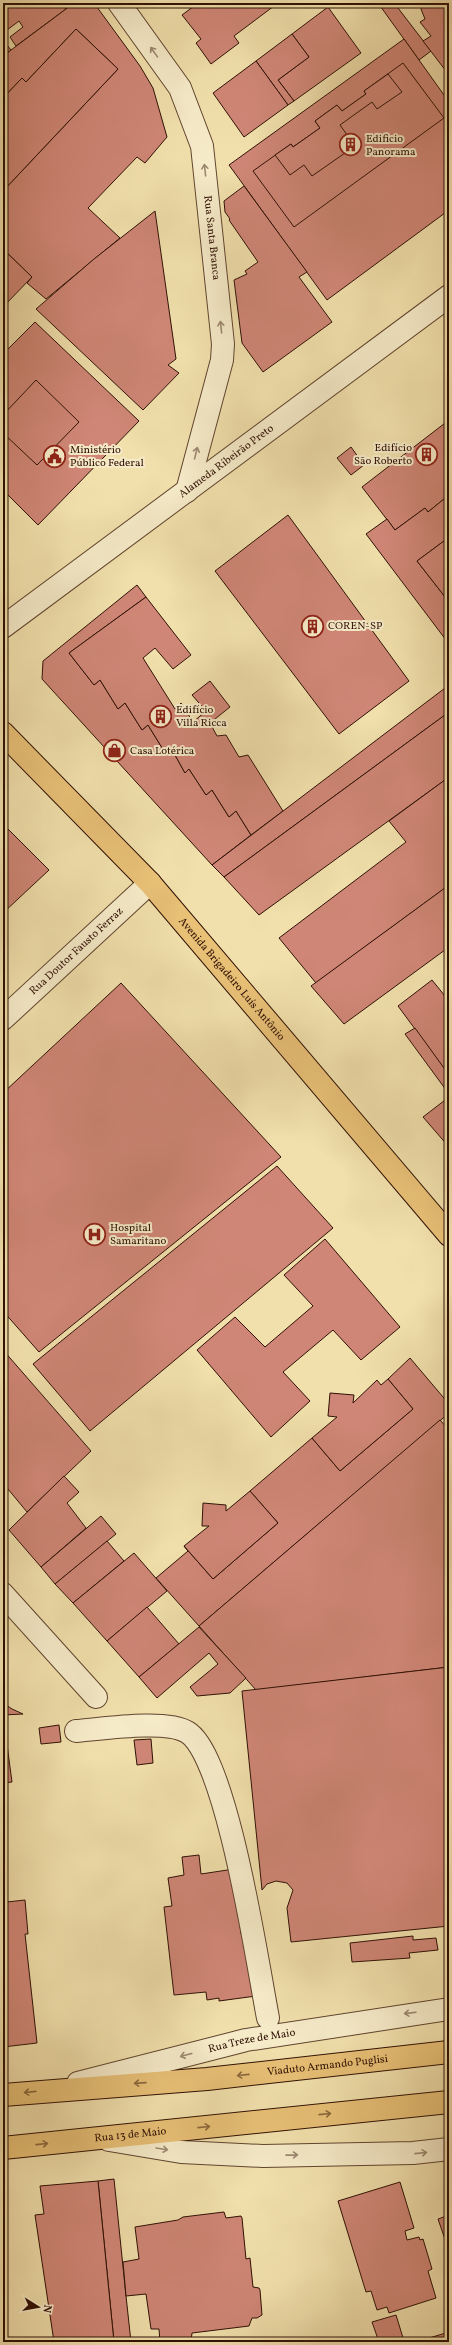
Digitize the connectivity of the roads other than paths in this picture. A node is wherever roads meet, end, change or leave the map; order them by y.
1 (119, 3) edge
2 (449, 296) edge
3 (187, 491) junction
4 (3, 627) edge
5 (3, 733) edge
6 (150, 882) junction
7 (3, 1019) edge
8 (449, 1235) edge
9 (3, 1594) edge
10 (96, 1697) dead end
11 (76, 1731) dead end
12 (449, 2009) edge
13 (268, 2018) dead end
14 (449, 2052) edge
15 (58, 2089) junction
16 (3, 2095) edge
17 (449, 2102) edge
18 (96, 2138) junction
19 (3, 2148) edge
20 (449, 2150) edge

3 -> 1 street, Rua Santa Branca
2 - 3 street, Alameda Ribeirão Preto
3 - 4 street, Alameda Ribeirão Preto
5 - 6 main road, Avenida Brigadeiro Luís Antônio
6 - 7 street, Rua Doutor Fausto Ferraz
6 - 8 main road, Avenida Brigadeiro Luís Antônio
9 - 10 street
11 - 13 street
12 -> 15 street, Rua Treze de Maio
14 -> 15 main road, Viaduto Armando Puglisi
15 -> 16 main road
18 -> 17 main road, Rua 13 de Maio
19 -> 18 main road, Rua 13 de Maio
18 -> 20 street

